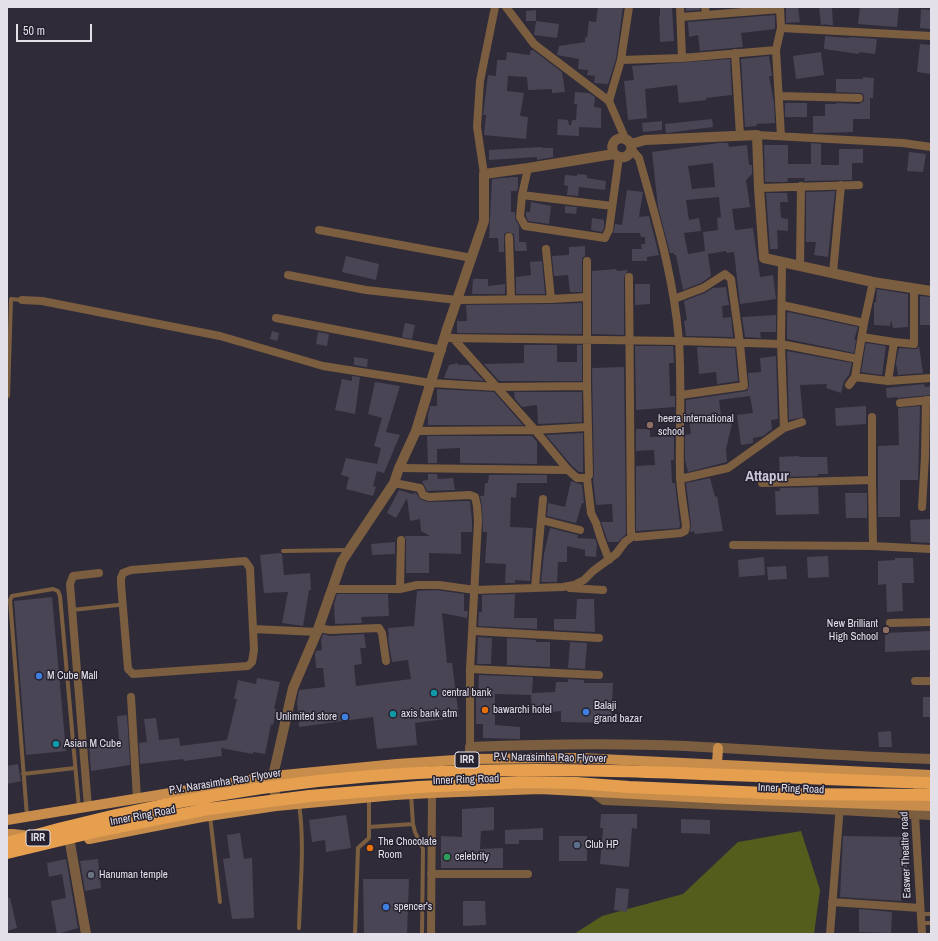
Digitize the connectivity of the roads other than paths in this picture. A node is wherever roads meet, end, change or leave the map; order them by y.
1 (495, 7) edge
2 (506, 7) edge
3 (629, 7) edge
4 (680, 7) edge
5 (780, 8) edge
6 (744, 10) edge
7 (706, 11) edge
8 (681, 17) junction
9 (781, 28) junction
10 (931, 36) edge
11 (776, 50) junction
12 (735, 53) junction
13 (682, 58) junction
14 (621, 60) junction
15 (779, 96) junction
16 (859, 98) dead end
17 (609, 101) junction
18 (740, 135) junction
19 (757, 135) junction
20 (781, 136) junction
21 (629, 144) junction
22 (931, 147) edge
23 (617, 156) junction
24 (528, 168) junction
25 (484, 174) junction
26 (841, 185) junction
27 (859, 185) dead end
28 (801, 186) junction
29 (759, 188) junction
30 (522, 195) junction
31 (612, 206) junction
32 (320, 230) dead end
33 (509, 237) dead end
34 (546, 248) dead end
35 (472, 258) junction
36 (587, 261) dead end
37 (782, 262) junction
38 (800, 266) junction
39 (833, 273) junction
40 (288, 275) dead end
41 (629, 278) dead end
42 (873, 282) junction
43 (914, 289) junction
44 (931, 291) edge
45 (587, 297) junction
46 (511, 299) junction
47 (551, 299) junction
48 (674, 299) junction
49 (22, 300) joint
50 (457, 300) junction
51 (782, 305) junction
52 (276, 318) dead end
53 (864, 323) junction
54 (862, 337) junction
55 (449, 338) junction
56 (588, 341) junction
57 (629, 341) junction
58 (679, 341) junction
59 (894, 342) junction
60 (740, 344) junction
61 (781, 344) junction
62 (442, 350) junction
63 (858, 359) junction
64 (855, 377) junction
65 (931, 378) edge
66 (888, 382) junction
67 (431, 383) junction
68 (849, 385) dead end
69 (587, 386) junction
70 (497, 387) junction
71 (682, 395) junction
72 (7, 396) edge
73 (929, 400) edge
74 (900, 403) dead end
75 (872, 417) dead end
76 (802, 422) dead end
77 (588, 427) junction
78 (784, 428) junction
79 (535, 430) junction
80 (416, 431) junction
81 (928, 457) edge
82 (399, 468) junction
83 (568, 470) junction
84 (587, 478) junction
85 (680, 479) junction
86 (872, 480) junction
87 (762, 482) dead end
88 (394, 483) junction
89 (543, 499) dead end
90 (922, 507) dead end
91 (541, 520) junction
92 (580, 530) dead end
93 (633, 536) junction
94 (401, 540) dead end
95 (733, 545) dead end
96 (873, 546) junction
97 (931, 549) edge
98 (350, 550) junction
99 (283, 551) dead end
100 (609, 560) junction
101 (99, 573) dead end
102 (535, 587) junction
103 (563, 587) junction
104 (332, 589) junction
105 (400, 589) junction
106 (475, 590) junction
107 (603, 590) dead end
108 (118, 605) dead end
109 (72, 610) junction
110 (931, 622) edge
111 (890, 623) dead end
112 (253, 629) junction
113 (317, 630) junction
114 (473, 631) junction
115 (599, 638) dead end
116 (386, 661) dead end
117 (470, 669) junction
118 (599, 675) dead end
119 (915, 681) dead end
120 (931, 681) edge
121 (131, 697) dead end
122 (470, 747) junction
123 (718, 748) junction
124 (931, 759) edge
125 (470, 760) junction
126 (717, 764) junction
127 (75, 768) junction
128 (23, 774) junction
129 (918, 775) junction
130 (931, 775) edge
131 (273, 776) junction
132 (931, 783) edge
133 (432, 793) junction
134 (411, 794) junction
135 (931, 795) edge
136 (369, 797) junction
137 (137, 799) junction
138 (299, 804) junction
139 (276, 806) junction
140 (840, 806) junction
141 (931, 806) edge
142 (84, 808) junction
143 (915, 810) junction
144 (931, 815) edge
145 (210, 816) junction
146 (27, 817) junction
147 (7, 820) edge
148 (413, 824) junction
149 (368, 826) junction
150 (7, 834) edge
151 (7, 843) edge
152 (70, 843) junction
153 (7, 853) edge
154 (431, 874) junction
155 (528, 874) dead end
156 (220, 902) dead end
157 (832, 902) junction
158 (920, 911) junction
159 (931, 914) edge
160 (921, 923) junction
161 (931, 923) edge
162 (299, 928) dead end
163 (86, 934) edge
164 (356, 934) edge
165 (422, 934) edge
166 (431, 934) edge
167 (830, 934) edge
168 (922, 934) edge

1 - 25 street
2 - 17 street
3 - 14 street
4 - 8 street
5 - 6 street
5 - 9 street
6 - 7 street
7 - 8 street
8 - 13 street
9 - 10 street
9 - 11 street
11 - 12 street
11 - 15 street
12 - 13 street
12 - 18 street
13 - 14 street
14 - 17 street
15 - 16 street
15 - 20 street
17 - 21 street
18 - 19 street
18 - 21 street
19 - 20 street
19 - 29 street
20 - 22 street
21 - 23 street
21 - 23 street
21 - 48 street
23 - 24 street
23 - 31 street
24 - 25 street
24 - 30 street
25 - 35 street
26 - 27 street
26 - 28 street
26 - 39 street
28 - 29 street
28 - 38 street
29 - 37 street
30 - 31 street
30 - 31 street
32 - 35 street
33 - 46 street
34 - 47 street
35 - 50 street
36 - 45 street
37 - 38 street
37 - 51 street
38 - 39 street
39 - 42 street
40 - 50 street
41 - 57 street
42 - 43 street
42 - 53 street
43 - 44 street
43 - 59 street
45 - 47 street
45 - 56 street
46 - 47 street
46 - 50 street
48 - 58 street
48 - 60 street
49 - 67 street
49 - 72 lane
50 - 55 street
51 - 53 street
51 - 61 street
52 - 62 street
53 - 54 street
54 - 59 street
54 - 63 street
55 - 56 street
55 - 62 street
55 - 70 street
56 - 57 street
56 - 69 street
57 - 58 street
57 - 93 street
58 - 60 street
58 - 71 street
59 - 66 street
60 - 61 street
60 - 71 street
61 - 63 street
61 - 78 street
62 - 67 street
63 - 64 street
64 - 66 street
64 - 68 street
65 - 66 street
67 - 70 street
67 - 80 street
69 - 70 street
69 - 77 street
70 - 79 street
71 - 85 street
73 - 74 street
73 - 81 street
75 - 86 street
76 - 78 street
77 - 79 street
77 - 84 street
78 - 85 street
79 - 80 street
79 - 83 street
80 - 82 street
81 - 90 street
82 - 83 street
82 - 88 street
83 - 84 street
84 - 100 street
85 - 93 street
86 - 87 street
86 - 96 street
88 - 98 street
88 - 106 street
89 - 91 street
91 - 92 street
91 - 102 street
93 - 100 street
94 - 105 street
95 - 96 street
96 - 97 street
98 - 99 lane
98 - 104 street
100 - 103 street
101 - 109 street
102 - 103 street
102 - 106 street
103 - 107 street
104 - 105 street
104 - 113 street
105 - 106 street
106 - 114 street
108 - 109 lane
109 - 142 street
110 - 111 street
112 - 112 street
112 - 113 street
113 - 116 street
113 - 131 street
114 - 115 street
114 - 117 street
117 - 118 street
117 - 122 street
119 - 120 street
121 - 137 street
122 - 123 street
122 - 125 street
123 - 124 street
123 - 126 main road
125 - 126 main road, Inner Ring Road / IRR
125 - 131 main road, Inner Ring Road / IRR
126 - 129 main road, Inner Ring Road / IRR
127 - 128 lane
127 - 128 lane
127 - 142 lane
128 - 146 lane
129 - 130 main road, Inner Ring Road / IRR
129 - 143 street, Easwer Theattre road
131 - 137 main road, Inner Ring Road / IRR
131 - 139 street
132 - 151 highway, P.V. Narasimha Rao Flyover, bridge
133 - 134 main road, Inner Ring Road / IRR
133 - 140 main road, Inner Ring Road / IRR
133 - 154 street
134 - 136 main road, Inner Ring Road / IRR
134 - 148 lane
135 - 153 highway, bridge
136 - 138 main road, Inner Ring Road / IRR
136 - 149 lane
137 - 142 main road, Inner Ring Road / IRR
138 - 139 main road, Inner Ring Road / IRR
138 - 162 lane
139 - 145 main road, Inner Ring Road / IRR
140 - 143 main road, Inner Ring Road / IRR
140 - 157 street
141 - 143 main road, Inner Ring Road / IRR
142 - 146 main road, Inner Ring Road / IRR
143 - 144 street
143 - 158 street, Easwer Theattre road
145 - 152 main road, Inner Ring Road / IRR
145 - 156 lane
146 - 147 main road, Inner Ring Road / IRR
148 - 149 lane
148 - 165 lane
149 - 164 lane
150 - 152 main road, Inner Ring Road / IRR
152 - 163 street
154 - 155 street
154 - 166 street
157 - 158 street
157 - 167 street
158 - 159 lane
158 - 160 street, Easwer Theattre road
160 - 161 lane
160 - 168 street, Easwer Theattre road

